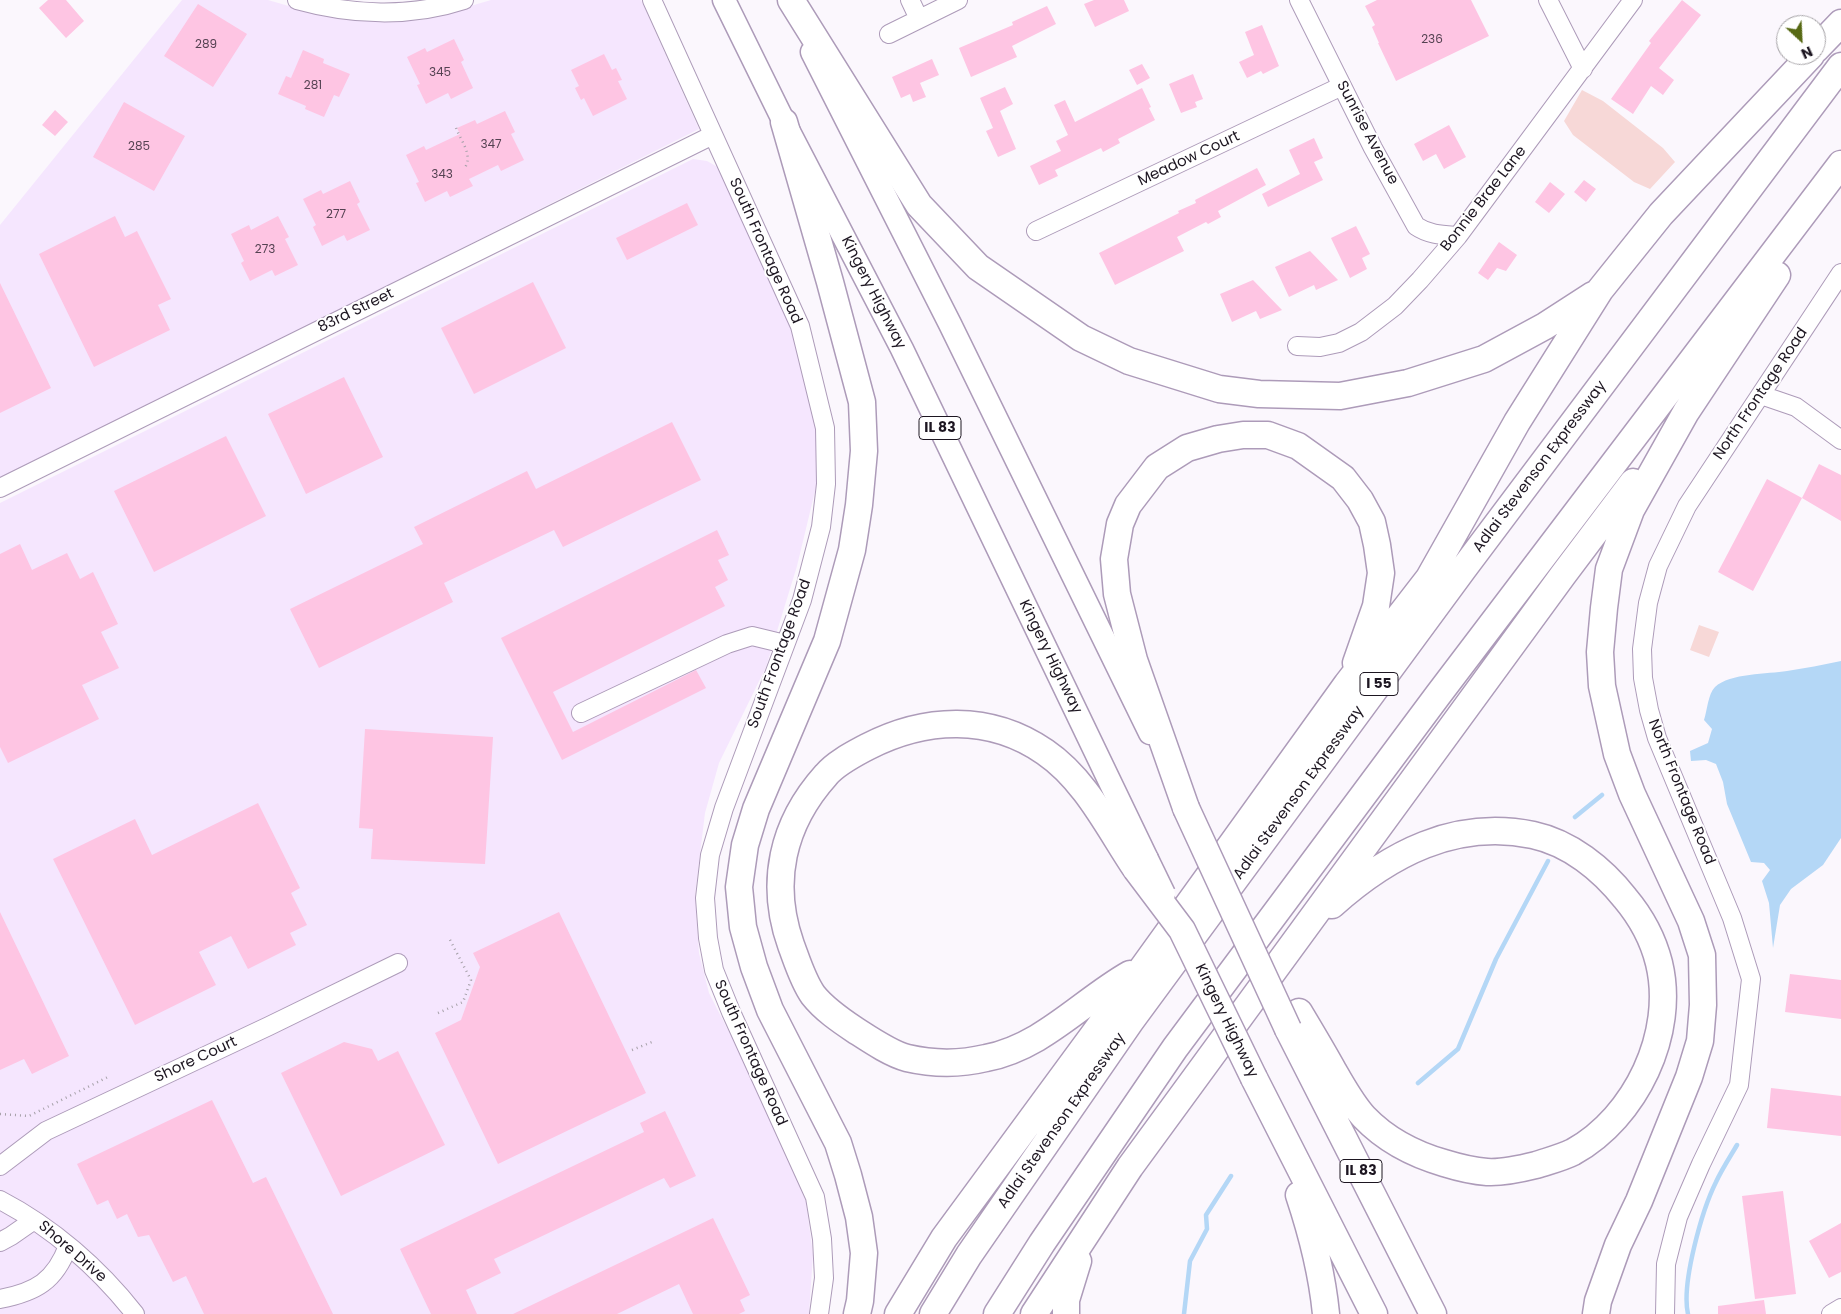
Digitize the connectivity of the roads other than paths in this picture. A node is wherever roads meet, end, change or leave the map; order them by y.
1 (296, 0) edge
2 (464, 0) edge
3 (652, 0) edge
4 (724, 0) edge
5 (786, 0) edge
6 (791, 0) edge
7 (910, 0) edge
8 (958, 0) edge
9 (1299, 0) edge
10 (1548, 0) edge
11 (1632, 0) edge
12 (919, 19) junction
13 (1841, 23) edge
14 (889, 34) dead end
15 (1826, 39) edge
16 (1802, 65) edge
17 (1841, 66) edge
18 (1583, 69) junction
19 (1342, 86) junction
20 (784, 122) junction
21 (713, 135) junction
22 (1841, 164) edge
23 (1841, 180) edge
24 (1036, 231) dead end
25 (1458, 236) junction
26 (1841, 273) edge
27 (1600, 290) junction
28 (1297, 346) dead end
29 (1761, 394) junction
30 (1686, 412) junction
31 (1841, 440) edge
32 (0, 488) edge
33 (785, 644) junction
34 (1348, 684) junction
35 (581, 713) dead end
36 (1186, 808) junction
37 (1141, 864) junction
38 (1298, 936) junction
39 (398, 963) dead end
40 (1144, 966) junction
41 (1294, 1021) junction
42 (1267, 1102) junction
43 (0, 1166) edge
44 (1130, 1167) junction
45 (0, 1200) edge
46 (34, 1220) junction
47 (0, 1242) edge
48 (68, 1246) junction
49 (0, 1299) edge
50 (1841, 1308) edge
51 (135, 1314) edge
52 (819, 1314) edge
53 (857, 1314) edge
54 (898, 1314) edge
55 (933, 1314) edge
56 (997, 1314) edge
57 (1034, 1314) edge
58 (1066, 1314) edge
59 (1326, 1314) edge
60 (1374, 1314) edge
61 (1433, 1314) edge
62 (1596, 1314) edge
63 (1664, 1314) edge
64 (1831, 1314) edge

1 - 2 street
3 - 21 street, South Frontage Road
4 - 20 main road, Kingery Highway / IL 83
5 - 36 main road
6 - 27 highway
7 - 12 street
8 - 12 street
9 - 19 street, Sunrise Avenue
10 - 18 street
11 - 18 street, Bonnie Brae Lane
12 - 14 street
13 - 15 highway
16 - 27 highway
17 - 55 highway, Adlai Stevenson Expressway / I 55
18 - 25 street, Bonnie Brae Lane
19 - 24 street, Meadow Court
19 - 25 street, Sunrise Avenue
20 - 37 main road, Kingery Highway / IL 83
20 - 53 highway
21 - 32 street, 83rd Street
21 - 33 street, South Frontage Road
22 - 56 highway
23 - 30 highway
25 - 28 street, Bonnie Brae Lane
26 - 29 street, North Frontage Road
27 - 34 highway
29 - 31 street
29 - 63 street, North Frontage Road
30 - 38 highway
30 - 62 highway
33 - 35 street
33 - 52 street, South Frontage Road
34 - 36 highway
34 - 40 highway
36 - 41 highway, bridge
37 - 40 highway, Kingery Highway
37 - 42 highway, Kingery Highway, bridge
38 - 41 highway
38 - 44 highway
39 - 43 street, Shore Court
40 - 54 highway
41 - 61 highway, IL 83
42 - 59 highway
42 - 60 highway, Kingery Highway
44 - 57 highway
44 - 58 highway
45 - 46 street, Shore Drive
46 - 47 street
46 - 48 street, Shore Drive
48 - 49 street
48 - 51 street, Shore Drive
50 - 64 street

